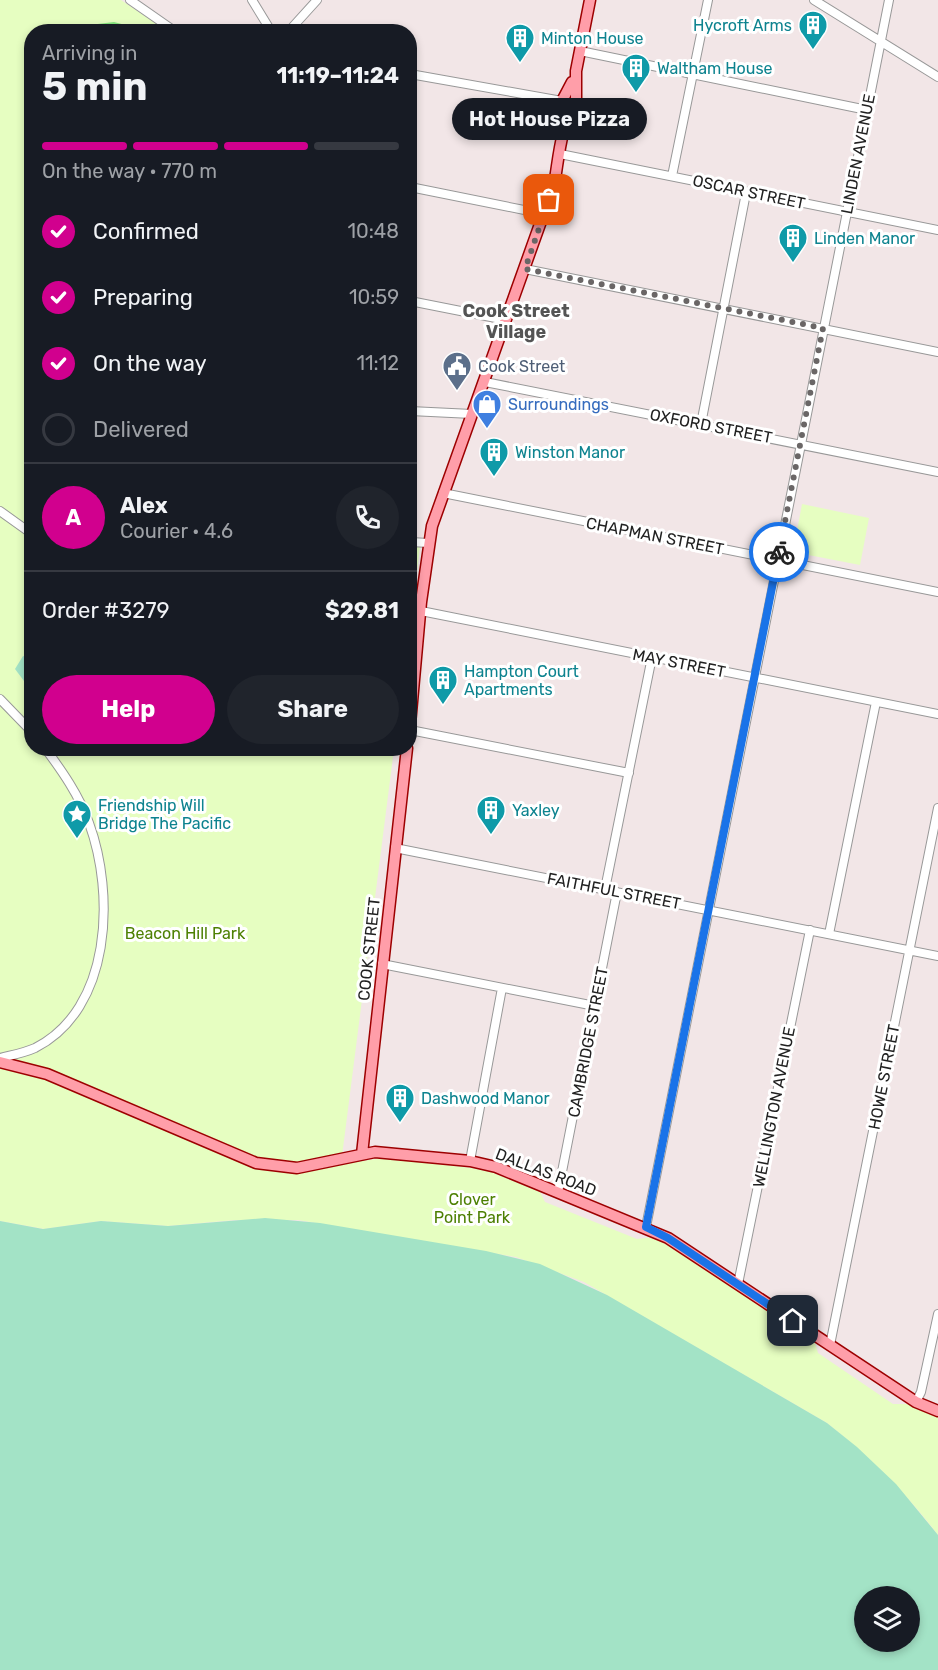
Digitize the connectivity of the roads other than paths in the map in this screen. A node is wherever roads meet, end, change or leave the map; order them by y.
1 (130, 0) edge
2 (252, 0) edge
3 (317, 0) edge
4 (590, 0) edge
5 (708, 0) edge
6 (814, 0) edge
7 (889, 0) edge
8 (164, 24) edge
9 (266, 24) edge
10 (295, 24) edge
11 (881, 42) junction
12 (580, 51) junction
13 (693, 74) junction
14 (417, 75) edge
15 (938, 77) edge
16 (568, 102) junction
17 (867, 110) junction
18 (560, 154) junction
19 (672, 176) junction
20 (417, 188) edge
21 (746, 192) junction
22 (846, 212) junction
23 (544, 214) junction
24 (938, 230) edge
25 (525, 269) junction
26 (417, 302) edge
27 (724, 308) junction
28 (506, 320) junction
29 (823, 328) junction
30 (938, 352) edge
31 (485, 382) junction
32 (417, 411) edge
33 (472, 414) junction
34 (701, 424) junction
35 (800, 444) junction
36 (938, 472) edge
37 (443, 493) junction
38 (0, 511) edge
39 (24, 528) edge
40 (417, 542) edge
41 (429, 543) junction
42 (778, 560) junction
43 (938, 592) edge
44 (421, 611) junction
45 (417, 652) edge
46 (652, 657) junction
47 (753, 677) junction
48 (0, 699) edge
49 (876, 702) junction
50 (938, 714) edge
51 (24, 724) edge
52 (417, 731) edge
53 (50, 756) edge
54 (406, 756) edge
55 (629, 773) junction
56 (938, 808) edge
57 (395, 848) junction
58 (605, 889) junction
59 (617, 892) junction
60 (708, 909) junction
61 (810, 930) junction
62 (829, 934) junction
63 (910, 950) junction
64 (938, 956) edge
65 (382, 964) junction
66 (502, 988) junction
67 (595, 1006) junction
68 (0, 1060) edge
69 (362, 1154) junction
70 (470, 1161) junction
71 (558, 1192) junction
72 (646, 1227) junction
73 (738, 1284) junction
74 (938, 1314) edge
75 (936, 1332) edge
76 (830, 1345) junction
77 (916, 1402) junction
78 (938, 1411) edge

1 - 8 street
2 - 9 street
3 - 10 street
4 - 12 main road
5 - 13 street
6 - 11 street
7 - 11 street, LINDEN AVENUE
11 - 15 street
11 - 17 street, LINDEN AVENUE
12 - 13 street
12 - 16 main road
13 - 17 street
13 - 19 street
14 - 16 street
16 - 18 main road
17 - 22 street, LINDEN AVENUE
18 - 19 street, OSCAR STREET
18 - 23 main road
19 - 21 street, OSCAR STREET
20 - 23 street
21 - 22 street, OSCAR STREET
21 - 27 street
22 - 24 street, OSCAR STREET
22 - 29 street, LINDEN AVENUE
23 - 25 main road
25 - 27 street
25 - 28 main road
26 - 28 street
27 - 29 street
27 - 34 street
28 - 31 main road
29 - 30 street
29 - 35 street, LINDEN AVENUE
31 - 33 main road
31 - 34 street, OXFORD STREET
32 - 33 street
33 - 37 main road
34 - 35 street, OXFORD STREET
35 - 36 street, OXFORD STREET
35 - 42 street, LINDEN AVENUE
37 - 41 main road
37 - 42 street, CHAPMAN STREET
38 - 39 street
40 - 41 street
41 - 44 main road
42 - 43 street, CHAPMAN STREET
42 - 47 street, LINDEN AVENUE
44 - 45 main road
44 - 46 street, MAY STREET
46 - 47 street, MAY STREET
46 - 55 street
47 - 49 street, MAY STREET
47 - 60 street, LINDEN AVENUE
48 - 51 street
49 - 50 street, MAY STREET
49 - 62 street
52 - 55 street
53 - 68 street
54 - 57 main road, COOK STREET
55 - 58 street
56 - 63 street, HOWE STREET
57 - 58 street, FAITHFUL STREET
57 - 65 main road, COOK STREET
58 - 59 street, FAITHFUL STREET
59 - 60 street, FAITHFUL STREET
59 - 67 street, CAMBRIDGE STREET
60 - 61 street, FAITHFUL STREET
60 - 72 street, LINDEN AVENUE
61 - 62 street, FAITHFUL STREET
61 - 73 street, WELLINGTON AVENUE
62 - 63 street, FAITHFUL STREET
63 - 64 street, FAITHFUL STREET
63 - 76 street, HOWE STREET
65 - 66 street
65 - 69 main road, COOK STREET
66 - 67 street
66 - 70 street
67 - 71 street, CAMBRIDGE STREET
68 - 69 main road, DALLAS ROAD
69 - 70 main road, DALLAS ROAD
70 - 71 main road, DALLAS ROAD
71 - 72 main road, DALLAS ROAD
72 - 73 main road, DALLAS ROAD
73 - 76 main road, DALLAS ROAD
74 - 75 street
75 - 77 street
76 - 77 main road, DALLAS ROAD
77 - 78 main road, DALLAS ROAD

